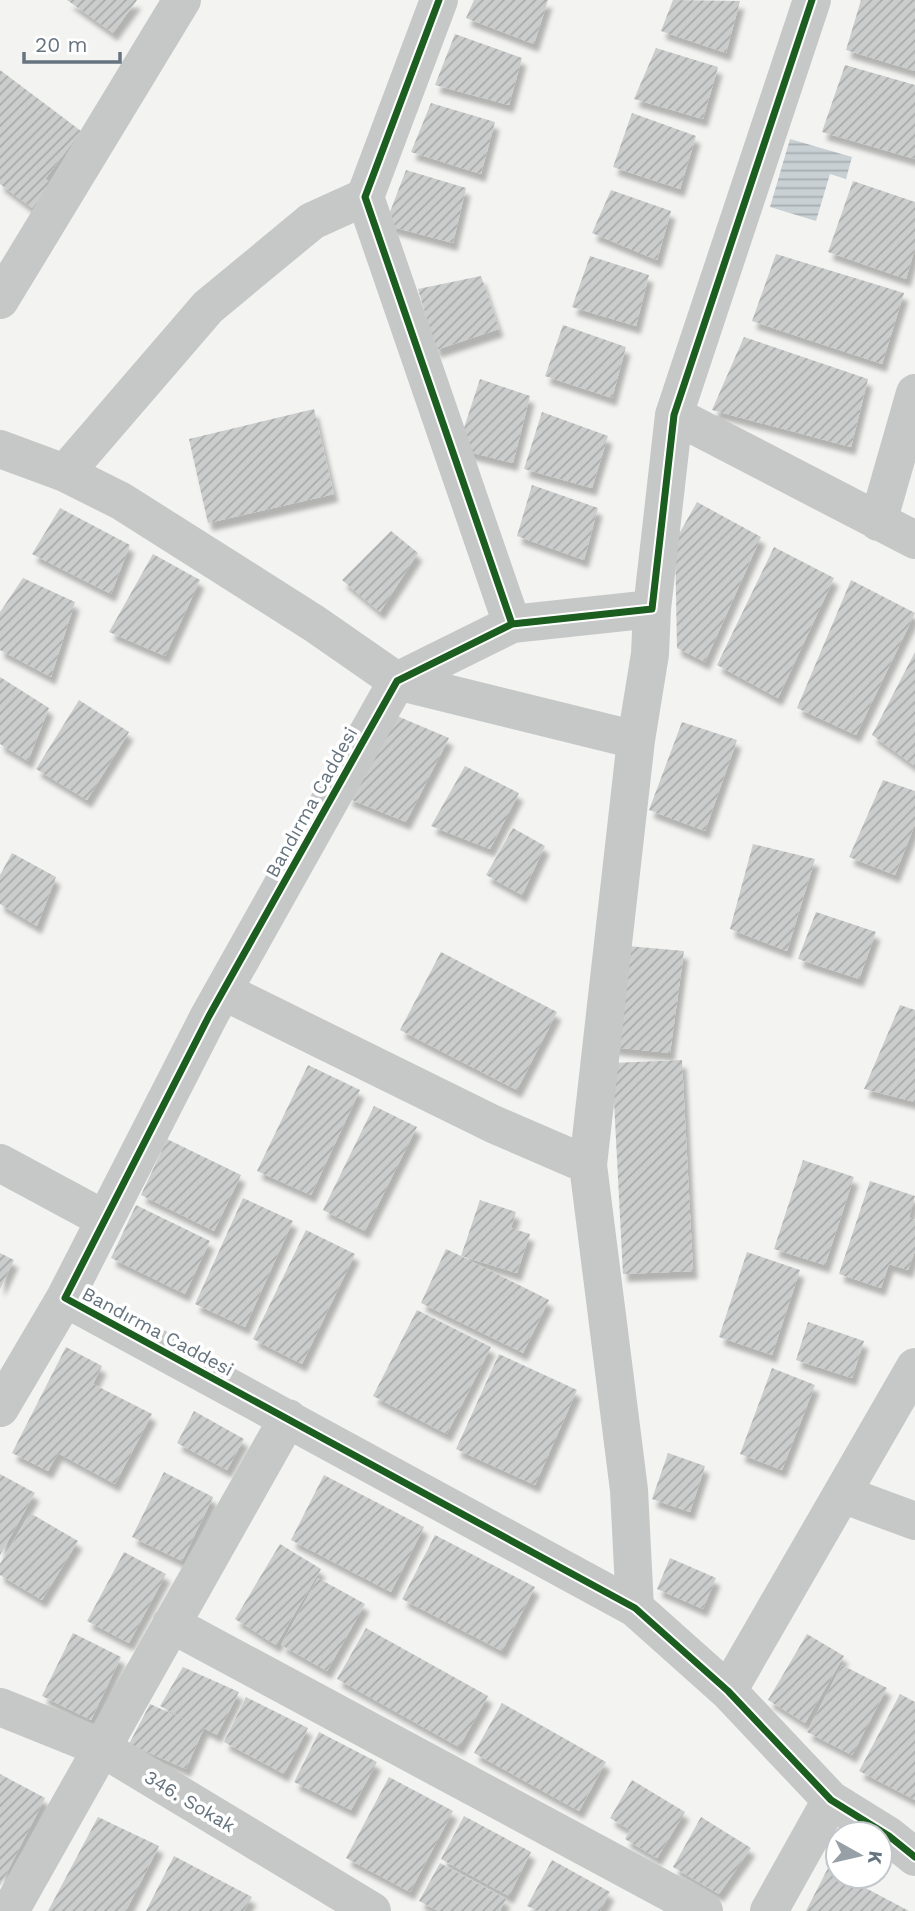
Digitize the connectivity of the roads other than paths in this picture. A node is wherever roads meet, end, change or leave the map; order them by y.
1 (182, 0) edge
2 (439, 0) edge
3 (812, 0) edge
4 (365, 197) junction
5 (0, 300) edge
6 (915, 393) edge
7 (674, 415) junction
8 (0, 449) edge
9 (65, 473) junction
10 (878, 522) junction
11 (915, 540) edge
12 (652, 609) junction
13 (512, 624) junction
14 (397, 681) junction
15 (636, 740) junction
16 (223, 991) junction
17 (0, 1163) edge
18 (588, 1165) junction
19 (104, 1219) junction
20 (65, 1298) junction
21 (915, 1367) edge
22 (0, 1408) edge
23 (288, 1418) junction
24 (842, 1494) junction
25 (915, 1521) edge
26 (635, 1608) junction
27 (171, 1623) junction
28 (728, 1691) junction
29 (0, 1707) edge
30 (102, 1748) junction
31 (831, 1800) junction
32 (915, 1857) edge
33 (11, 1911) edge
34 (372, 1911) edge
35 (704, 1911) edge
36 (769, 1911) edge

1 - 5 street
2 - 4 street
3 - 7 street
4 - 9 street
4 - 13 street
6 - 10 street
7 - 10 street
7 - 12 street
8 - 9 street
9 - 14 street
10 - 11 street
12 - 13 street
12 - 15 street
13 - 14 street
14 - 15 street
14 - 16 street, Bandırma Caddesi
15 - 18 street
16 - 18 street
16 - 19 street, Bandırma Caddesi
17 - 19 street
18 - 26 street
19 - 20 street, Bandırma Caddesi
20 - 22 street
20 - 23 street, Bandırma Caddesi
21 - 24 street
23 - 26 street, Bandırma Caddesi
23 - 27 street
24 - 25 street
24 - 28 street
26 - 28 street, Bandırma Caddesi
27 - 30 street
27 - 35 street
28 - 31 street, Bandırma Caddesi
29 - 30 street, 346. Sokak
30 - 33 street
30 - 34 street, 346. Sokak
31 - 32 street, Bandırma Caddesi
31 - 36 street

